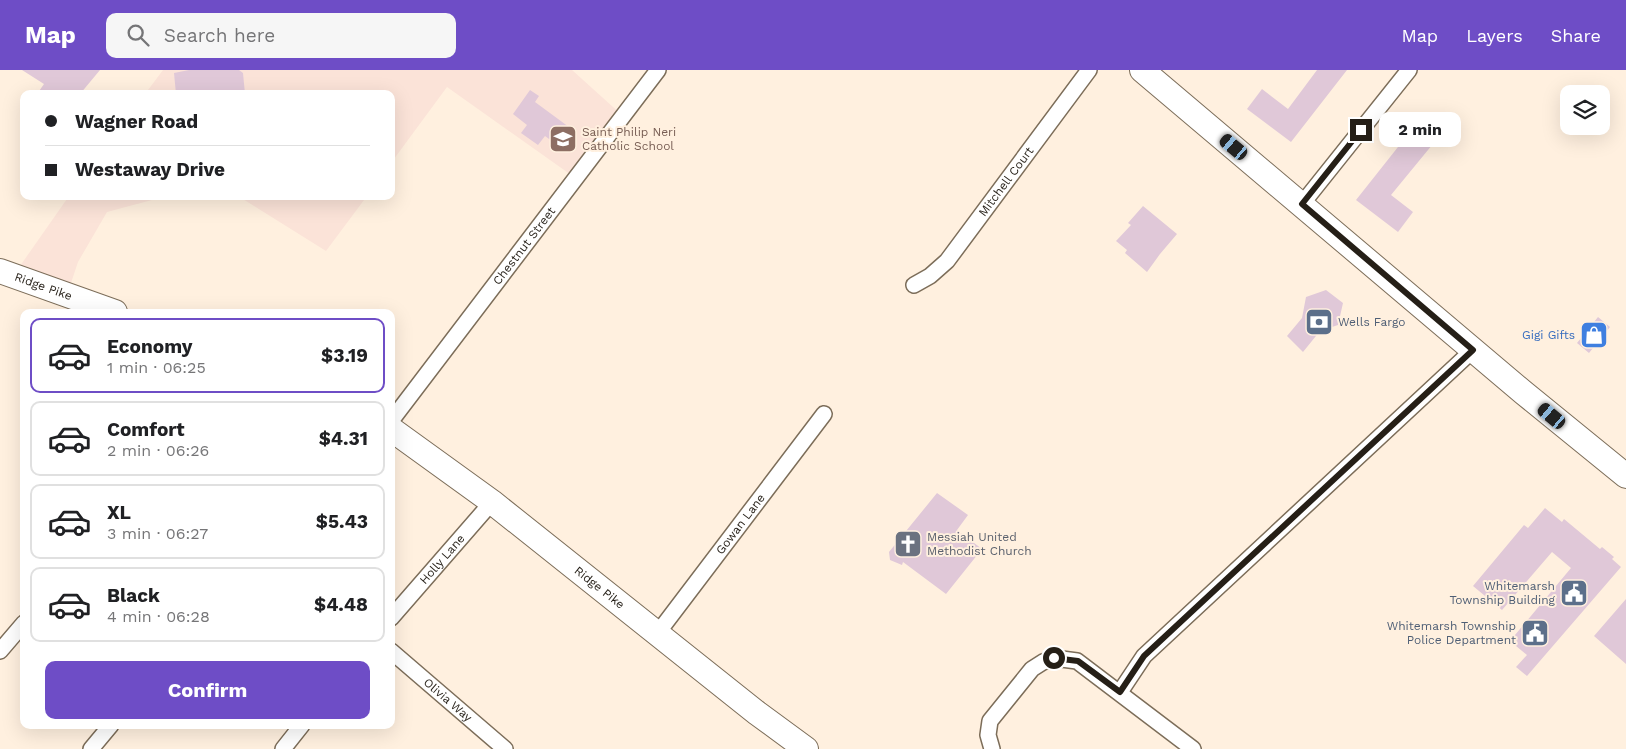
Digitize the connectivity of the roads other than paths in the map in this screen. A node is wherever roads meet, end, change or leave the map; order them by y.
1 (658, 70) edge
2 (1089, 70) edge
3 (1142, 70) edge
4 (1409, 70) edge
5 (1302, 204) junction
6 (0, 271) edge
7 (914, 285) dead end
8 (107, 309) edge
9 (1473, 350) junction
10 (824, 414) dead end
11 (395, 416) edge
12 (395, 432) edge
13 (1626, 476) edge
14 (492, 502) junction
15 (395, 613) edge
16 (20, 628) edge
17 (657, 634) junction
18 (0, 652) edge
19 (395, 654) edge
20 (1120, 692) junction
21 (108, 729) edge
22 (299, 729) edge
23 (91, 749) edge
24 (283, 749) edge
25 (505, 749) edge
26 (806, 749) edge
27 (992, 749) edge
28 (1193, 749) edge

1 - 11 street, Chestnut Street
2 - 7 street, Mitchell Court
3 - 5 main road
4 - 5 street
5 - 9 main road
6 - 8 main road, Ridge Pike
9 - 13 main road
9 - 20 street
10 - 17 street, Gowan Lane
12 - 14 main road, Ridge Pike
14 - 15 street, Holly Lane
14 - 17 main road, Ridge Pike
16 - 18 street
17 - 26 main road, Ridge Pike
19 - 25 street, Olivia Way
20 - 27 street
20 - 28 street
21 - 23 street
22 - 24 street

